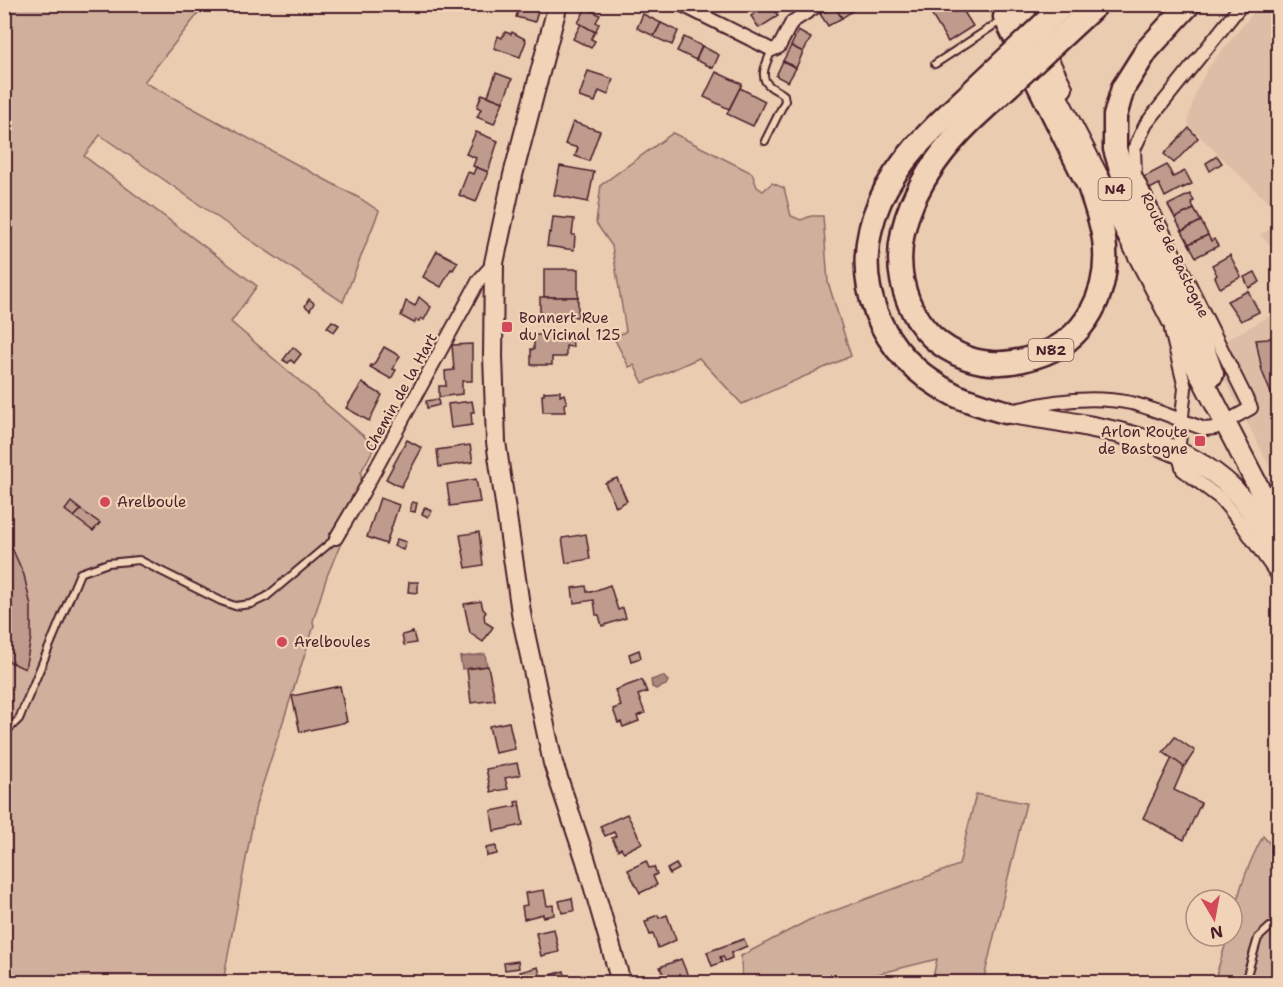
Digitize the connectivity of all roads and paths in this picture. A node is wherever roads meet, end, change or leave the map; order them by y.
1 (558, 4) edge
2 (680, 4) edge
3 (820, 4) edge
4 (1065, 4) edge
5 (1097, 4) edge
6 (1189, 4) edge
7 (1242, 4) edge
8 (1007, 8) edge
9 (772, 50) junction
10 (935, 64) dead end
11 (966, 111) junction
12 (765, 141) dead end
13 (494, 263) junction
14 (1162, 297) junction
15 (1212, 374) junction
16 (1005, 412) junction
17 (1230, 420) junction
18 (1181, 422) junction
19 (1178, 453) junction
20 (1278, 499) edge
21 (1278, 525) edge
22 (336, 538) joint
23 (1278, 550) edge
24 (1278, 576) edge
25 (4, 729) edge
26 (1278, 928) edge
27 (621, 982) edge
28 (1245, 982) edge

1 - 13 street
2 - 9 street
3 - 9 street
4 - 11 highway, N82, bridge
5 - 11 highway, N82, bridge
6 - 15 highway
7 - 17 street, Route de Bastogne
8 - 10 lane
8 - 11 highway, N82
8 - 14 main road, Route de Bastogne / N4
8 - 15 main road, Route de Bastogne / N4
9 - 12 lane
11 - 16 highway, N82
13 - 22 street, Chemin de la Hart
13 - 27 street
14 - 17 main road, Route de Bastogne / N4
14 - 18 street
15 - 17 main road, Route de Bastogne / N4
16 - 18 street
16 - 19 main road, N82
17 - 18 street
17 - 20 main road, Route de Bastogne / N4
17 - 21 main road, Route de Bastogne / N4
18 - 19 street
19 - 23 main road, N82
19 - 24 street
22 - 25 lane
26 - 28 lane

